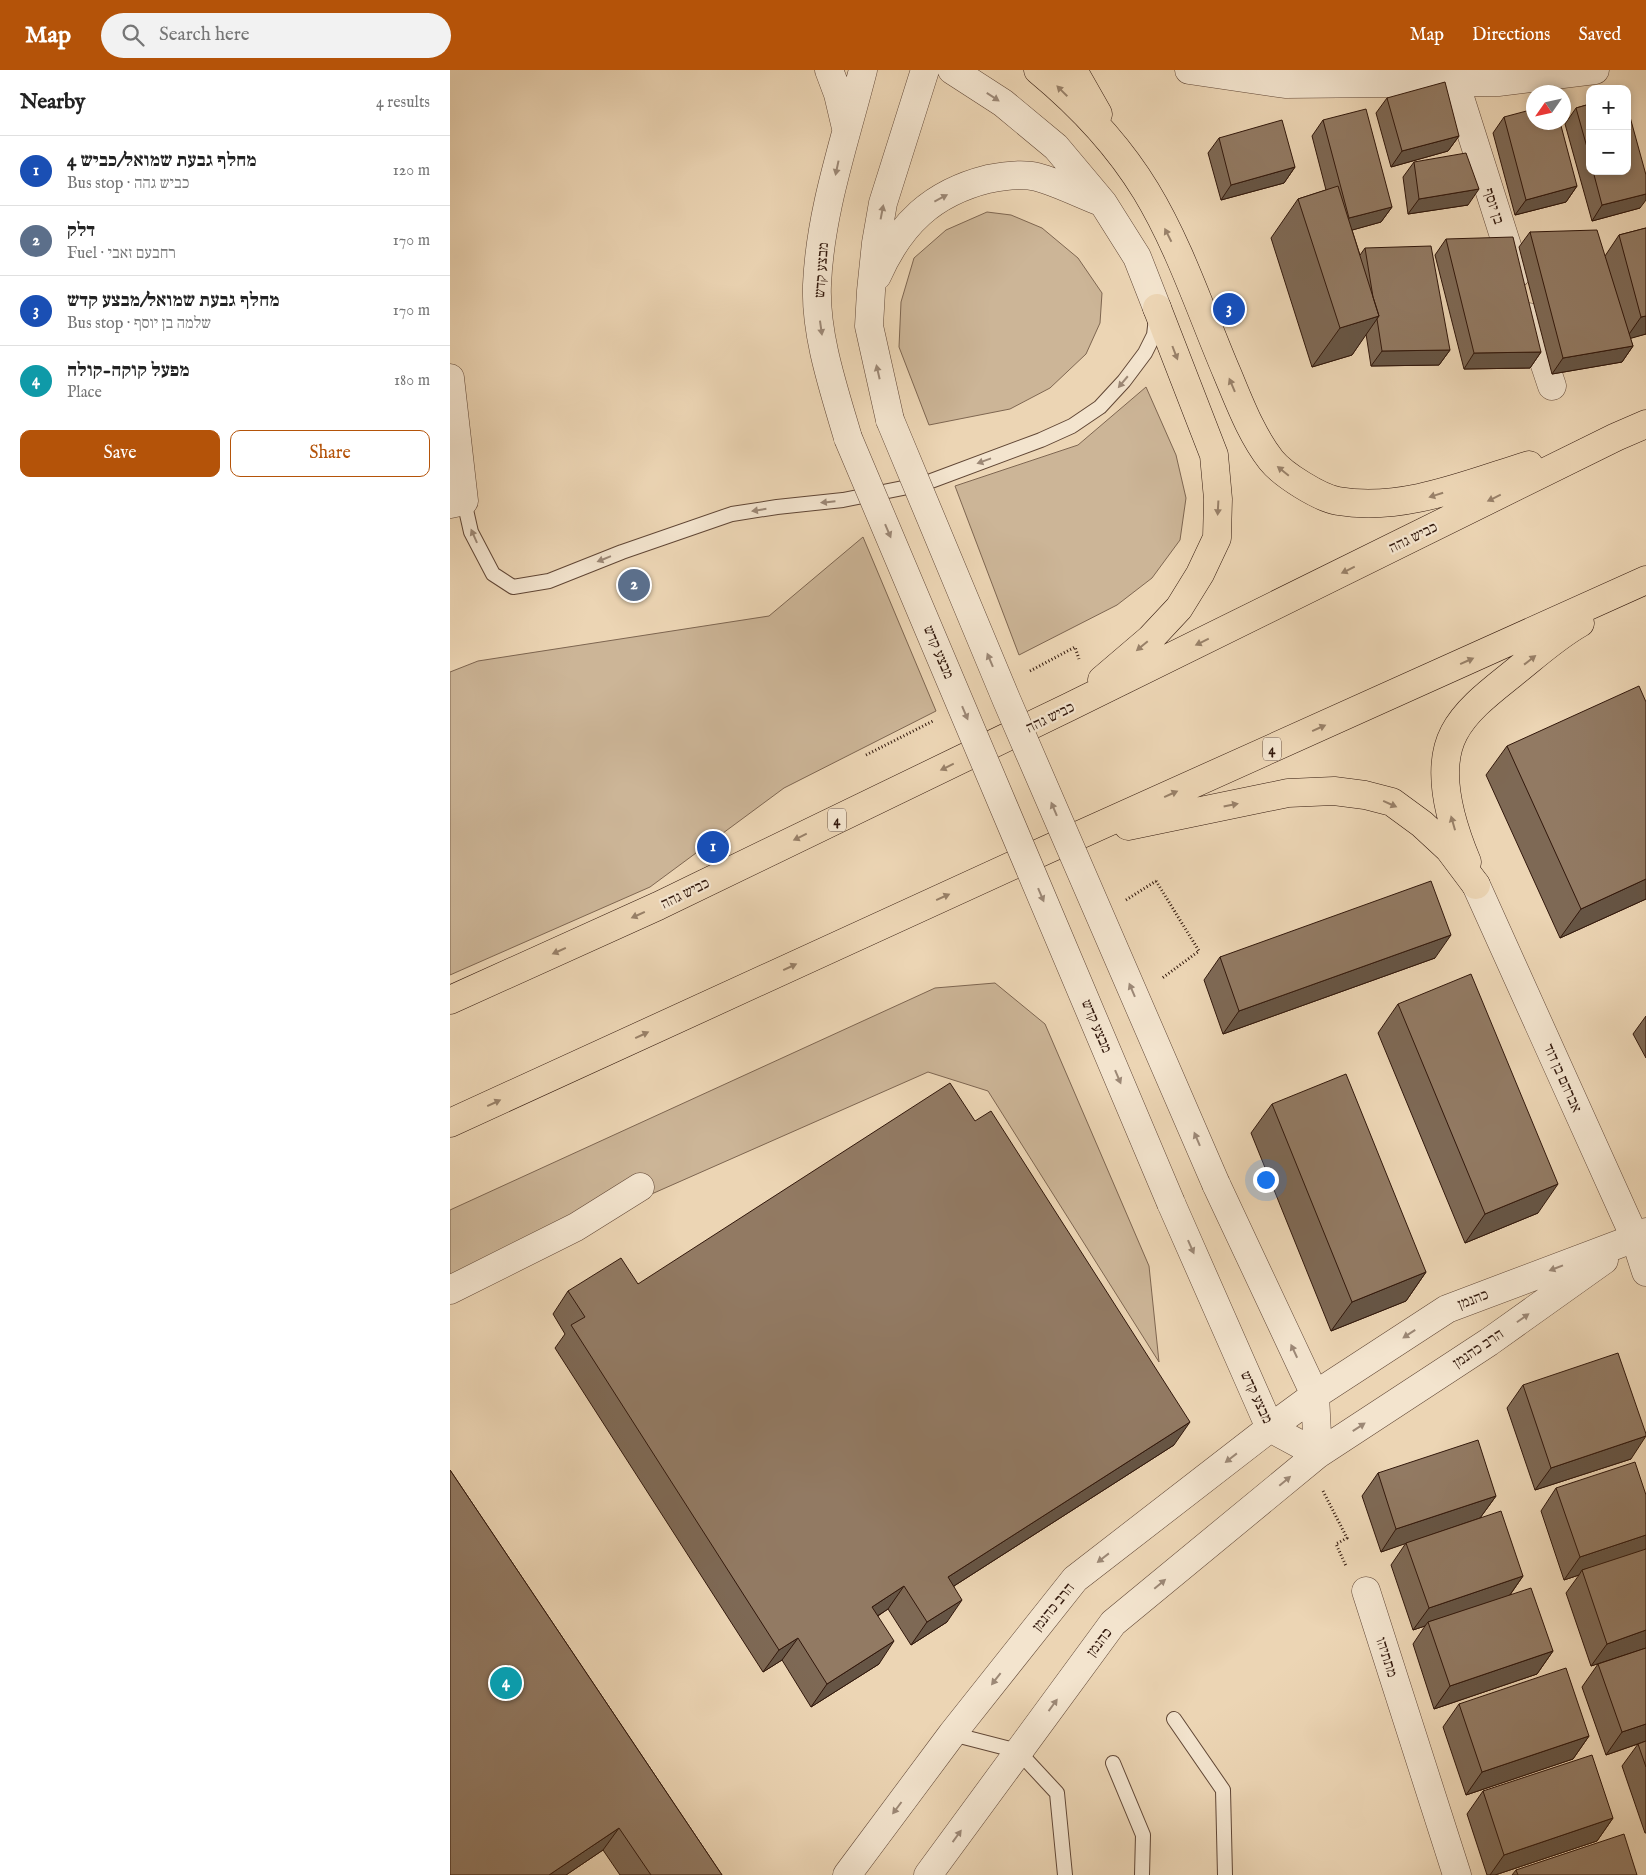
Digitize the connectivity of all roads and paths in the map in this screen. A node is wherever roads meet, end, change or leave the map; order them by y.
1 (829, 70) edge
2 (863, 70) edge
3 (925, 70) edge
4 (952, 70) edge
5 (1038, 70) edge
6 (1073, 70) edge
7 (1189, 70) edge
8 (1595, 70) edge
9 (1455, 82) junction
10 (847, 134) junction
11 (1127, 165) junction
12 (1104, 203) junction
13 (870, 291) junction
14 (1157, 308) junction
15 (450, 378) edge
16 (1552, 386) dead end
17 (1646, 424) edge
18 (1616, 437) junction
19 (457, 502) edge
20 (1646, 582) edge
21 (1069, 708) junction
22 (1080, 835) junction
23 (1156, 882) dead end
24 (1476, 884) junction
25 (1155, 983) dead end
26 (450, 1000) edge
27 (450, 1123) edge
28 (640, 1187) dead end
29 (1640, 1235) edge
30 (1646, 1272) edge
31 (450, 1290) edge
32 (1314, 1395) junction
33 (1270, 1428) junction
34 (1313, 1458) junction
35 (1366, 1591) joint
36 (1174, 1719) dead end
37 (952, 1734) junction
38 (1018, 1751) junction
39 (1113, 1763) dead end
40 (847, 1875) edge
41 (928, 1875) edge
42 (1066, 1875) edge
43 (1142, 1875) edge
44 (1225, 1875) edge
45 (1457, 1875) edge

1 - 10 street
2 - 10 street, מבצע קדש
13 -> 3 street
4 -> 12 street
11 -> 5 highway
6 - 11 highway
7 - 9 street
8 - 9 street
9 - 16 street, בן יוסף
10 -> 33 street, מבצע קדש, bridge
18 -> 11 highway
13 -> 12 street
12 - 14 street
32 -> 13 street, bridge
14 -> 19 lane
14 -> 21 highway
15 - 19 street
17 - 18 highway, כביש גהה / 4
18 -> 21 highway, כביש גהה / 4
22 -> 20 highway, 4
24 -> 20 highway
21 -> 26 highway, כביש גהה / 4
22 -> 24 highway
27 -> 22 highway, 4
23 - 25 path
24 - 29 street, אברהם בן דוד
28 - 31 street
29 - 30 street, אברהם בן דוד
29 -> 32 street, כהנמן
34 -> 29 street, הרב כהנמן
32 - 33 street, הרב כהנמן
32 - 34 street
33 - 34 street, מבצע קדש
33 -> 37 street, הרב כהנמן
34 - 35 path
38 -> 34 street, כהנמן
35 - 45 street, מתתיהו
36 - 44 lane
37 - 38 lane
37 -> 40 street, הרב כהנמן
41 -> 38 street, כהנמן
38 - 42 lane
39 - 43 lane

